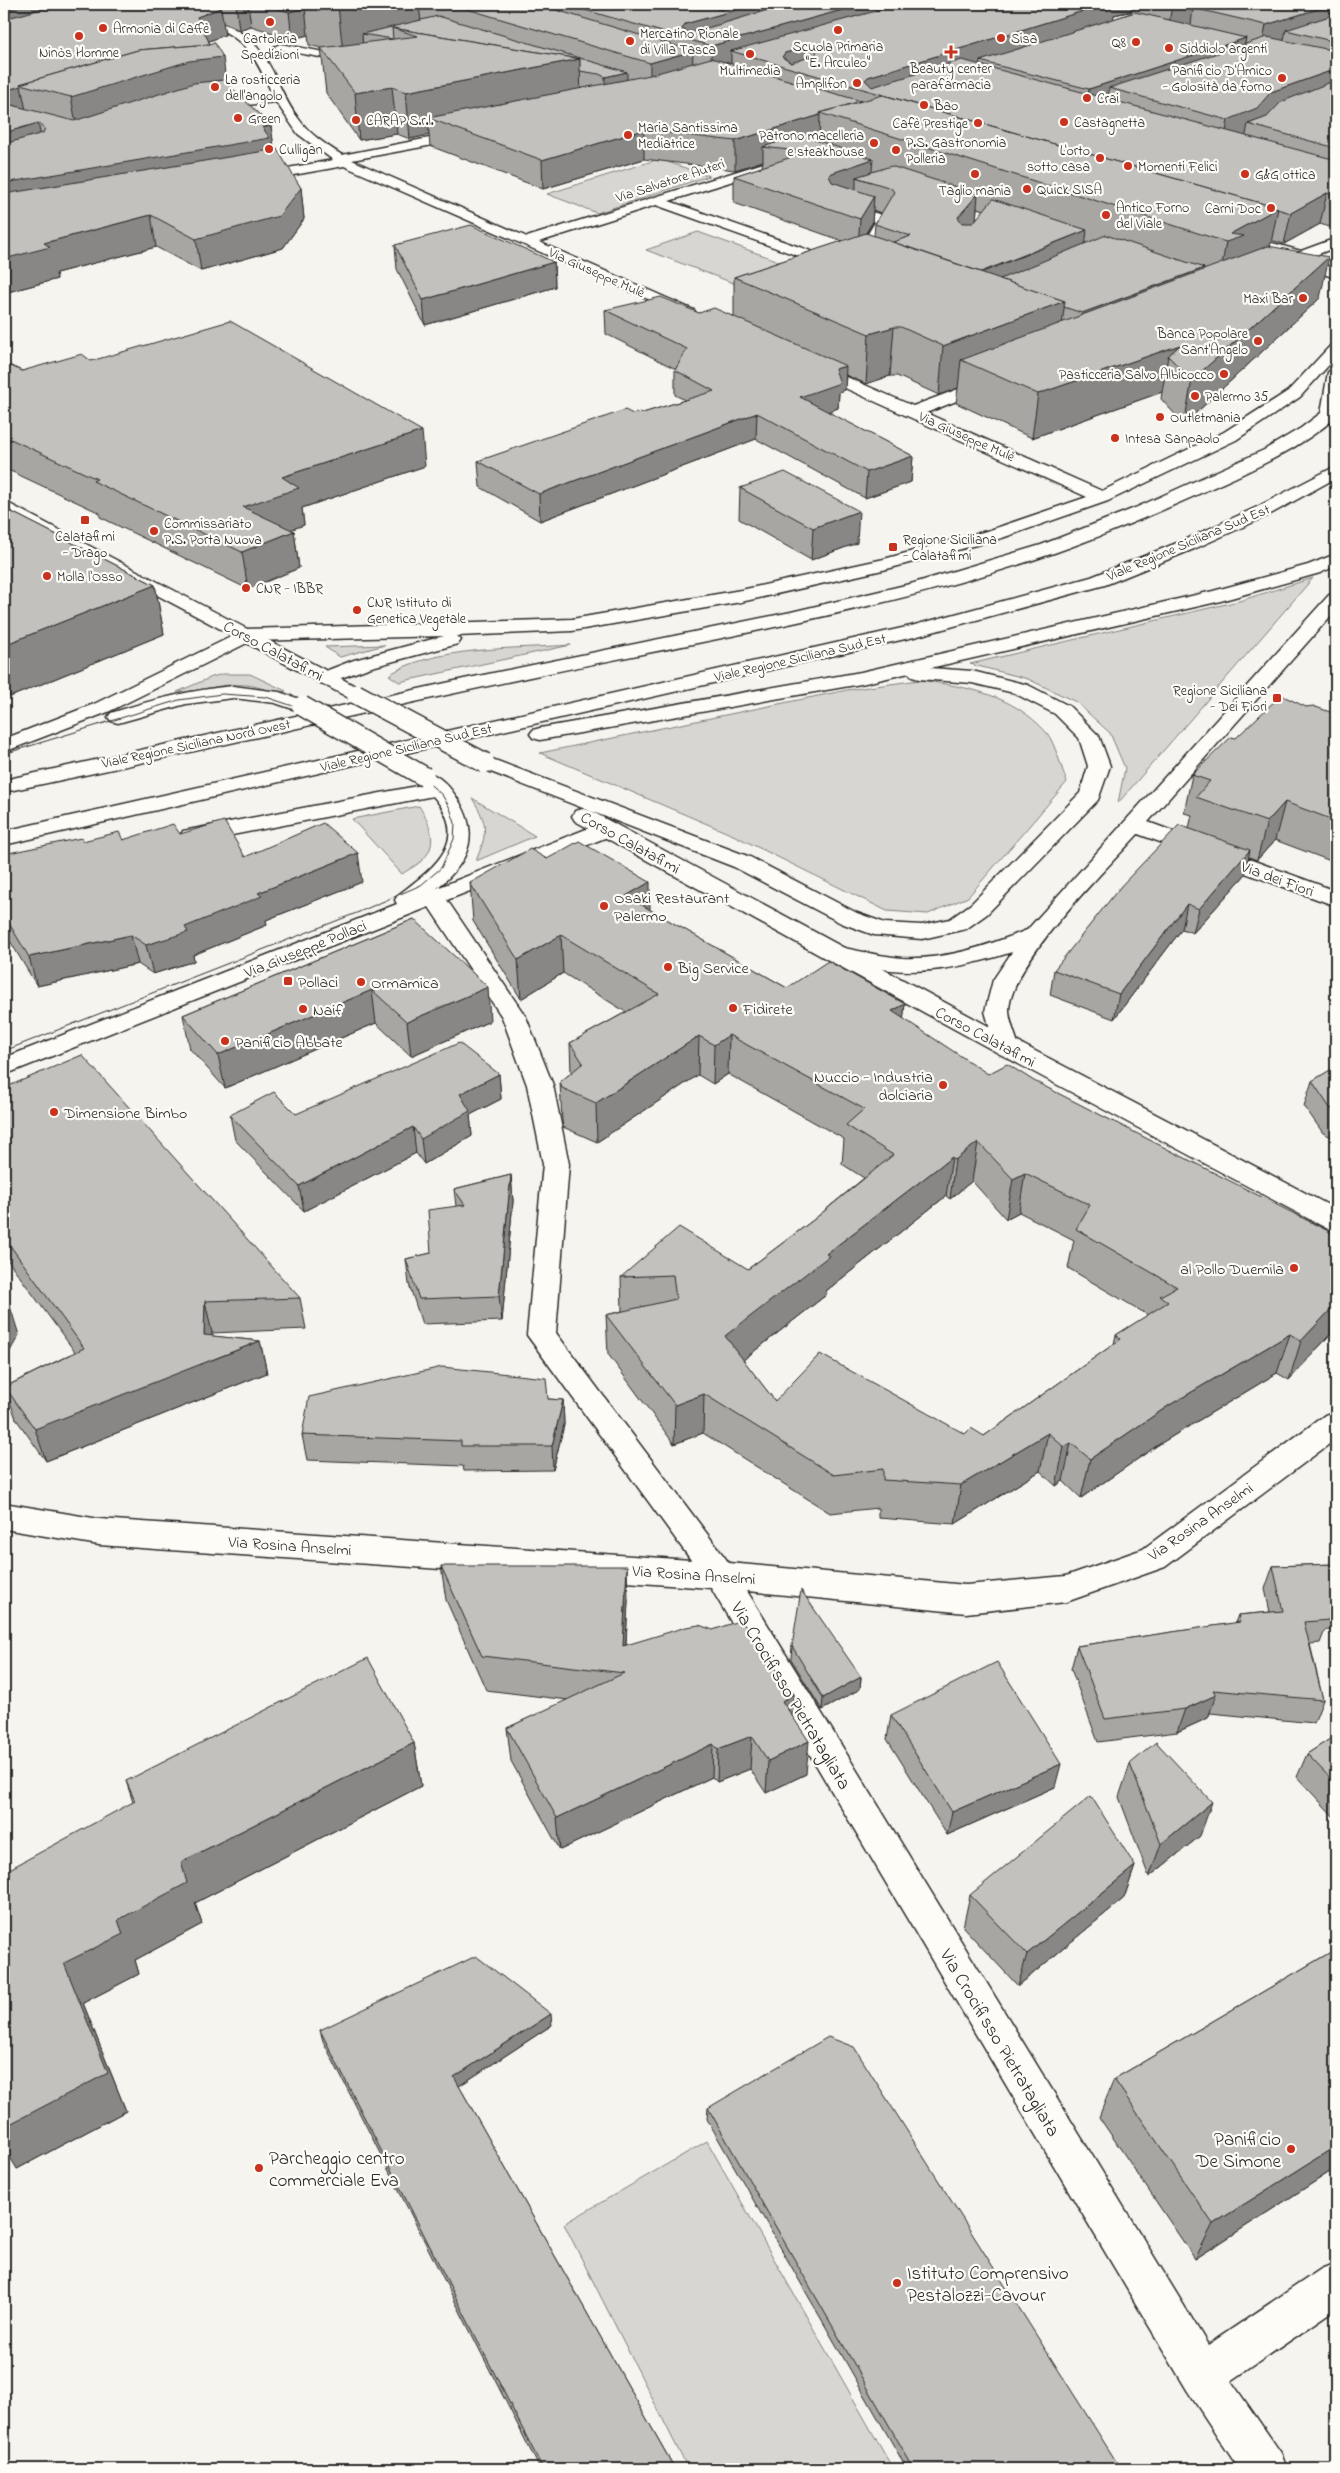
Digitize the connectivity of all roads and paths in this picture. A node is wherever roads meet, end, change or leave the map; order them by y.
1 (132, 4) edge
2 (1191, 8) edge
3 (208, 9) edge
4 (110, 13) edge
5 (185, 15) junction
6 (309, 40) dead end
7 (280, 47) junction
8 (253, 50) junction
9 (367, 56) edge
10 (280, 98) junction
11 (196, 107) edge
12 (481, 132) edge
13 (339, 159) junction
14 (780, 162) edge
15 (246, 170) edge
16 (238, 181) edge
17 (854, 198) edge
18 (657, 201) junction
19 (1314, 240) dead end
20 (528, 241) junction
21 (1259, 243) edge
22 (1334, 245) edge
23 (1300, 262) junction
24 (853, 270) junction
25 (1336, 274) edge
26 (871, 276) edge
27 (699, 317) edge
28 (1336, 348) edge
29 (798, 361) edge
30 (1336, 372) edge
31 (1004, 377) edge
32 (913, 412) junction
33 (1333, 413) edge
34 (1336, 471) edge
35 (1102, 496) junction
36 (4, 506) edge
37 (1336, 559) edge
38 (1336, 599) edge
39 (491, 629) junction
40 (247, 635) junction
41 (325, 678) junction
42 (861, 678) junction
43 (4, 748) edge
44 (485, 763) junction
45 (433, 783) junction
46 (245, 784) junction
47 (4, 786) edge
48 (1136, 825) junction
49 (607, 830) junction
50 (4, 838) edge
51 (166, 840) edge
52 (434, 898) junction
53 (1336, 899) edge
54 (385, 916) junction
55 (1035, 936) junction
56 (833, 953) junction
57 (1007, 1048) junction
58 (4, 1067) edge
59 (1336, 1221) edge
60 (1336, 1423) edge
61 (4, 1516) edge
62 (720, 1575) junction
63 (1336, 2284) edge
64 (1202, 2375) junction
65 (1265, 2469) edge

1 - 4 street
1 - 5 street, Via Giuseppe Mulè
2 - 2 street
3 - 5 street
5 - 8 street, Via Giuseppe Mulè
6 - 7 street
7 - 8 street
7 - 9 street
8 - 10 street, Via Giuseppe Mulè
10 - 11 street
10 - 13 street, Via Giuseppe Mulè
12 - 13 street
13 - 15 street
13 - 16 street
13 - 20 street, Via Giuseppe Mulè
14 - 18 street, Via Salvatore Auteri
17 - 24 street
18 - 20 street, Via Salvatore Auteri
18 - 24 street
19 - 22 street
20 - 27 street, Via Giuseppe Mulè
21 - 23 street
22 - 23 street
23 - 25 street
24 - 26 street
28 - 35 street
29 - 32 street, Via Giuseppe Mulè
30 - 33 street
31 - 32 street
32 - 35 street, Via Giuseppe Mulè
33 - 47 street, Viale Regione Siciliana Nord Ovest
34 - 46 street, Viale Regione Siciliana Sud Est
35 - 39 street
36 - 40 street, Corso Calatafimi
37 - 42 street
38 - 48 street
39 - 40 street
39 - 41 street
40 - 41 street, Corso Calatafimi
40 - 43 street
41 - 44 street, Corso Calatafimi, bridge
42 - 44 street
42 - 46 street
43 - 45 street, bridge
44 - 49 street, Corso Calatafimi
45 - 51 street
45 - 54 street
46 - 50 street
48 - 53 street, Via dei Fiori
48 - 55 street
49 - 52 street, Via Giuseppe Pollaci
49 - 56 street, Corso Calatafimi
52 - 54 street, Via Giuseppe Pollaci
52 - 62 street, Via Crocifisso Pietratagliata
54 - 58 street, Via Giuseppe Pollaci
55 - 56 street
55 - 57 street
56 - 57 street, Corso Calatafimi
57 - 59 street, Corso Calatafimi
60 - 62 street, Via Rosina Anselmi
61 - 62 street, Via Rosina Anselmi
62 - 64 street, Via Crocifisso Pietratagliata
63 - 64 street
64 - 65 street, Via Crocifisso Pietratagliata

